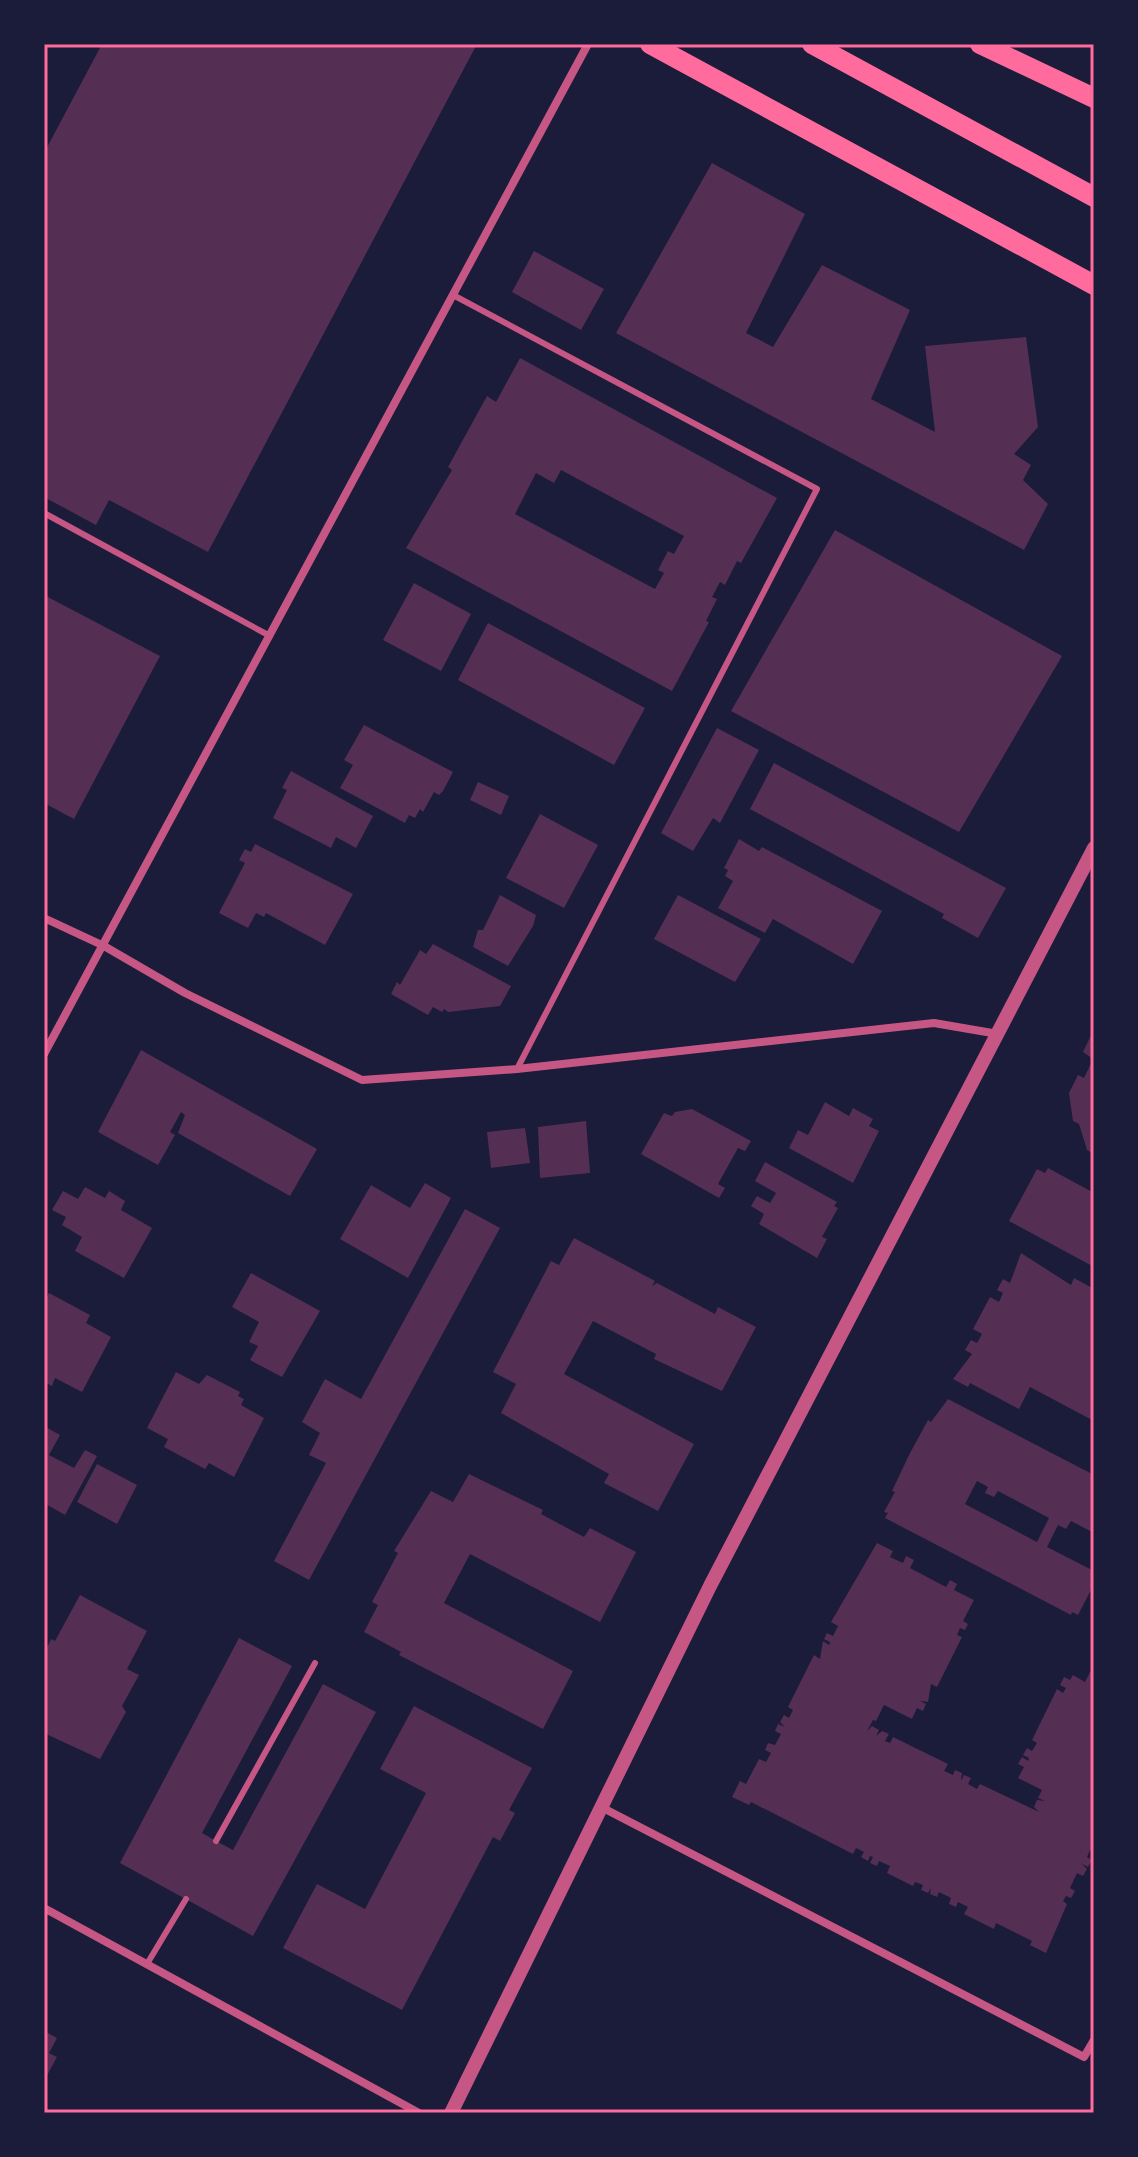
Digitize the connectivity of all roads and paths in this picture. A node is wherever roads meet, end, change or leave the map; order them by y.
1 (588, 44) edge
2 (650, 44) edge
3 (812, 44) edge
4 (980, 44) edge
5 (1094, 98) edge
6 (1094, 197) edge
7 (1094, 285) edge
8 (453, 295) junction
9 (44, 513) edge
10 (270, 636) junction
11 (1094, 848) edge
12 (44, 918) edge
13 (104, 946) junction
14 (998, 1034) junction
15 (44, 1054) edge
16 (517, 1069) junction
17 (315, 1663) dead end
18 (603, 1808) junction
19 (216, 1841) dead end
20 (186, 1899) dead end
21 (44, 1908) edge
22 (147, 1964) junction
23 (1094, 2040) edge
24 (419, 2113) edge
25 (451, 2113) edge

1 - 8 street
2 - 7 main road
3 - 6 main road
4 - 5 main road
8 - 10 street
8 - 16 lane
9 - 10 lane
10 - 13 street
11 - 14 street
12 - 13 street
13 - 15 street
13 - 16 street
14 - 16 street
14 - 18 street
17 - 19 lane
18 - 23 street
18 - 25 street
20 - 22 lane
21 - 22 street
22 - 24 street

